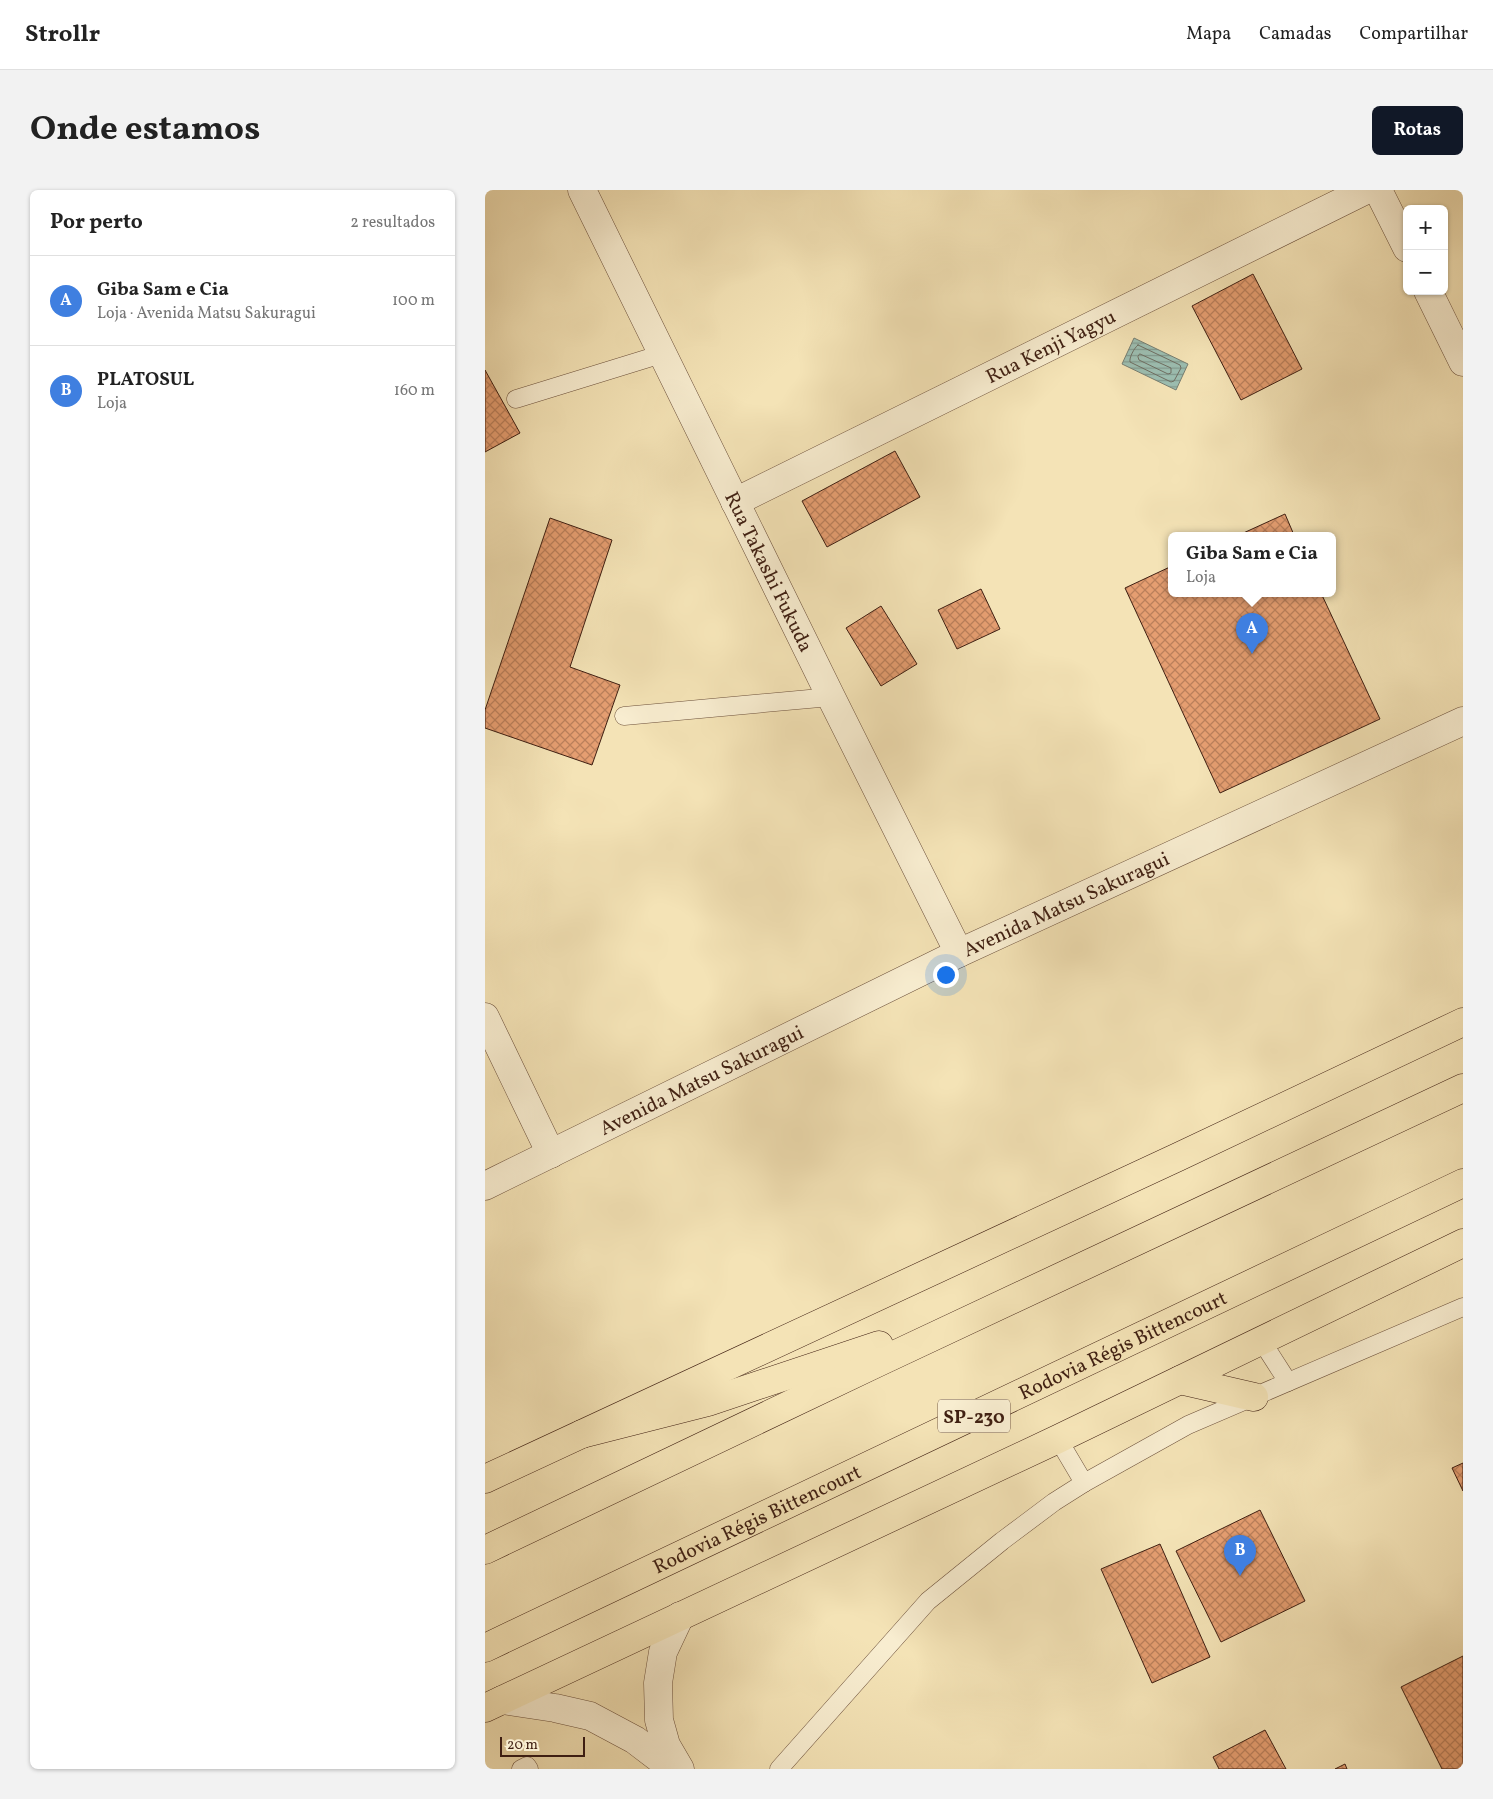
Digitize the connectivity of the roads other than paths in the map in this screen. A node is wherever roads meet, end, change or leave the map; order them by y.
1 (582, 190) edge
2 (1367, 190) edge
3 (1378, 190) edge
4 (1403, 240) edge
5 (1430, 295) edge
6 (662, 354) junction
7 (1463, 362) edge
8 (516, 399) dead end
9 (735, 502) junction
10 (831, 697) junction
11 (624, 716) dead end
12 (1463, 721) edge
13 (959, 953) junction
14 (485, 1016) edge
15 (1463, 1022) edge
16 (1463, 1088) edge
17 (551, 1154) junction
18 (1463, 1183) edge
19 (485, 1186) edge
20 (1463, 1243) edge
21 (1036, 1289) junction
22 (1463, 1307) edge
23 (1261, 1340) junction
24 (1180, 1380) junction
25 (1288, 1382) junction
26 (1254, 1397) junction
27 (583, 1434) junction
28 (1058, 1440) junction
29 (485, 1479) edge
30 (1084, 1483) junction
31 (485, 1550) edge
32 (680, 1616) junction
33 (485, 1648) edge
34 (493, 1704) edge
35 (521, 1769) edge
36 (529, 1769) edge
37 (673, 1769) edge
38 (680, 1769) edge
39 (779, 1769) edge

1 - 6 street, Rua Takashi Fukuda
2 - 9 street, Rua Kenji Yagyu
3 - 4 street
5 - 7 street
6 - 8 lane
6 - 9 street, Rua Takashi Fukuda
9 - 10 street, Rua Takashi Fukuda
10 - 11 lane
10 - 13 street, Rua Takashi Fukuda
12 - 13 street, Avenida Matsu Sakuragui
13 - 17 street, Avenida Matsu Sakuragui
14 - 17 street
15 - 27 main road
16 - 21 main road
17 - 19 street, Avenida Matsu Sakuragui
18 - 33 main road, Rodovia Régis Bittencourt / SP-230
20 - 23 main road
21 - 27 main road
21 - 31 main road
22 - 25 lane
23 - 24 main road
23 - 25 lane
24 - 26 main road
24 - 28 main road
25 - 26 lane
26 - 30 lane
27 - 29 main road
28 - 30 lane
28 - 32 main road
30 - 39 lane
32 - 34 main road
32 - 38 street
34 - 37 street
35 - 36 lane

